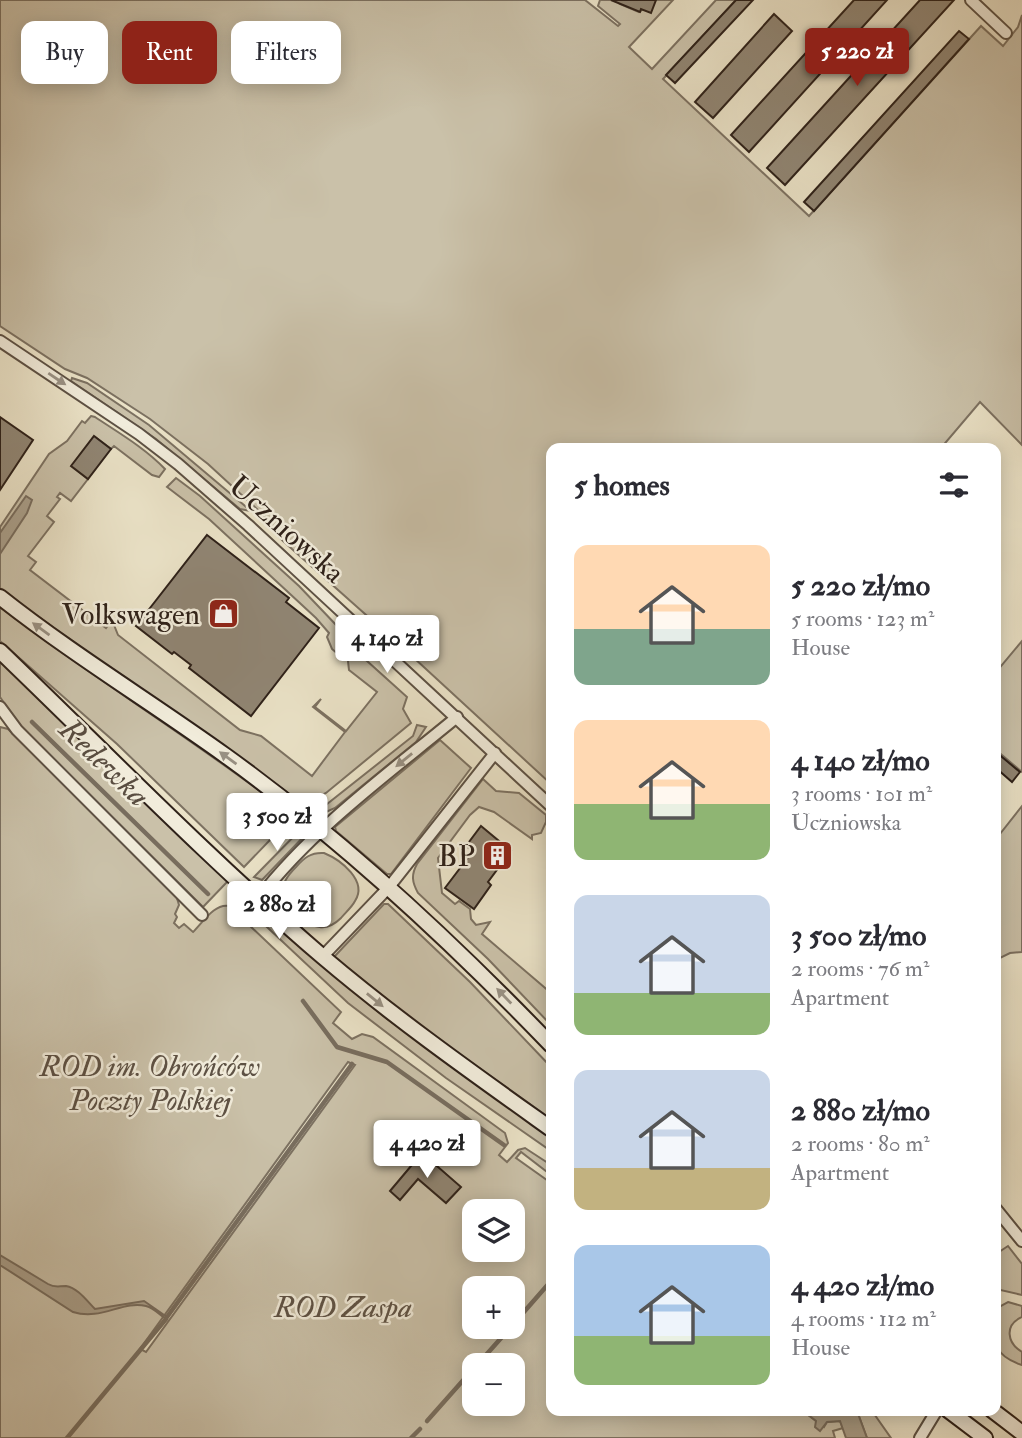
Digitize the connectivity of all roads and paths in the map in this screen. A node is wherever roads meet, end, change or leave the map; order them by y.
1 (971, 0) edge
2 (1006, 33) dead end
3 (0, 341) edge
4 (0, 597) edge
5 (0, 651) edge
6 (0, 708) edge
7 (457, 717) junction
8 (495, 753) junction
9 (546, 801) edge
10 (322, 829) junction
11 (389, 887) junction
12 (258, 899) junction
13 (202, 915) dead end
14 (323, 957) junction
15 (546, 1040) edge
16 (546, 1125) edge
17 (1001, 1215) edge
18 (1022, 1241) edge
19 (933, 1416) edge
20 (956, 1416) edge
21 (1000, 1416) edge
22 (1022, 1433) edge
23 (920, 1438) edge
24 (985, 1438) edge

1 - 2 street
3 -> 7 street, Uczniowska
10 -> 4 main road
5 - 12 main road
6 - 13 street
7 - 8 street, Uczniowska
7 -> 10 street
8 - 9 street, Uczniowska
8 - 11 street
10 - 11 main road
10 - 12 street
11 - 14 street
15 -> 11 main road
12 - 14 main road
14 -> 16 main road
17 - 18 street
19 - 23 street
20 - 24 main road
21 - 22 main road

